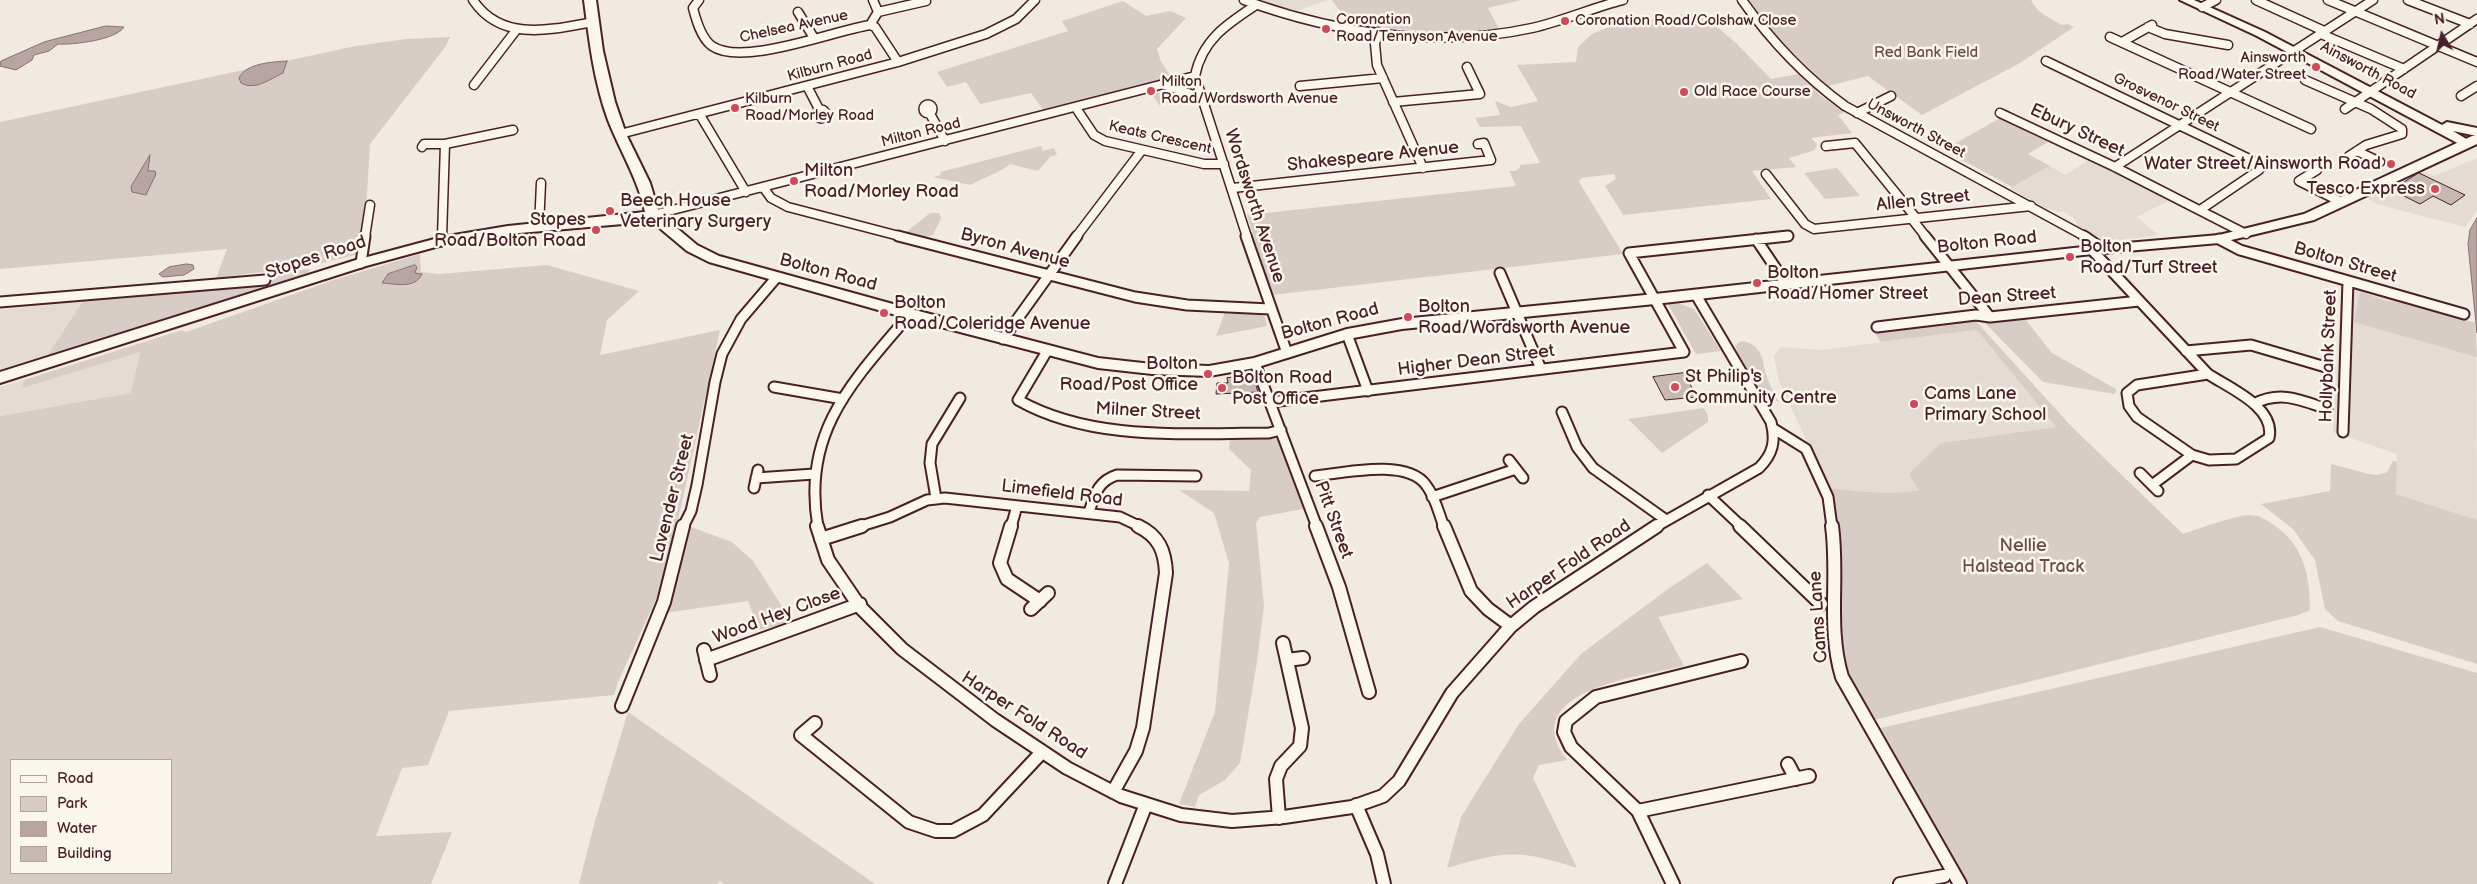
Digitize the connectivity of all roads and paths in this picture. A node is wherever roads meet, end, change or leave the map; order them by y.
1 (473, 0) edge
2 (590, 0) edge
3 (873, 0) edge
4 (1035, 0) edge
5 (1244, 0) edge
6 (1623, 0) edge
7 (1742, 0) edge
8 (2185, 0) edge
9 (2216, 0) edge
10 (2256, 0) edge
11 (2328, 0) edge
12 (2373, 0) edge
13 (2408, 0) edge
14 (926, 1) edge
15 (697, 2) edge
16 (1600, 2) edge
17 (1256, 5) junction
18 (2202, 7) junction
19 (2356, 11) junction
20 (798, 12) dead end
21 (878, 12) junction
22 (2477, 19) edge
23 (593, 22) junction
24 (2470, 24) junction
25 (870, 25) junction
26 (517, 28) junction
27 (1378, 32) junction
28 (2322, 33) junction
29 (2110, 37) dead end
30 (814, 38) junction
31 (2122, 42) junction
32 (2228, 45) dead end
33 (2438, 45) junction
34 (2294, 51) junction
35 (2046, 61) dead end
36 (898, 62) junction
37 (2477, 62) edge
38 (1467, 67) dead end
39 (2404, 69) junction
40 (1195, 76) junction
41 (1383, 78) junction
42 (2305, 80) dead end
43 (473, 85) dead end
44 (1165, 85) junction
45 (807, 86) junction
46 (1300, 86) dead end
47 (2477, 86) edge
48 (2371, 91) junction
49 (2231, 92) junction
50 (1891, 96) dead end
51 (2461, 96) dead end
52 (1202, 98) junction
53 (1393, 102) junction
54 (2356, 102) junction
55 (1076, 108) junction
56 (2345, 109) dead end
57 (820, 110) dead end
58 (930, 112) dead end
59 (1857, 113) junction
60 (2000, 113) dead end
61 (700, 115) junction
62 (2426, 120) junction
63 (2180, 125) junction
64 (2311, 129) dead end
65 (513, 130) dead end
66 (2477, 132) edge
67 (620, 134) junction
68 (945, 141) junction
69 (2472, 141) edge
70 (445, 144) junction
71 (1478, 144) dead end
72 (1826, 146) dead end
73 (422, 147) dead end
74 (1142, 150) junction
75 (2255, 153) dead end
76 (2247, 158) junction
77 (2380, 162) dead end
78 (1224, 164) junction
79 (2115, 167) junction
80 (1422, 168) junction
81 (2317, 170) dead end
82 (1766, 178) dead end
83 (541, 183) dead end
84 (762, 187) junction
85 (1233, 188) junction
86 (746, 192) junction
87 (2341, 202) junction
88 (370, 205) dead end
89 (2031, 206) junction
90 (2200, 210) junction
91 (653, 215) junction
92 (1914, 219) junction
93 (539, 227) junction
94 (2246, 234) junction
95 (1788, 236) dead end
96 (1756, 239) junction
97 (2219, 239) junction
98 (442, 241) junction
99 (2097, 249) junction
100 (361, 263) junction
101 (1950, 266) junction
102 (1500, 273) dead end
103 (1050, 275) junction
104 (776, 278) junction
105 (265, 280) dead end
106 (2348, 281) junction
107 (1787, 285) junction
108 (1696, 295) junction
109 (1655, 299) junction
110 (2139, 301) junction
111 (0, 302) edge
112 (1270, 309) junction
113 (1517, 312) junction
114 (910, 314) junction
115 (2464, 314) dead end
116 (1990, 317) junction
117 (1877, 327) dead end
118 (1347, 334) junction
119 (1003, 339) junction
120 (1047, 351) junction
121 (2186, 351) junction
122 (1287, 352) junction
123 (1255, 363) junction
124 (2329, 368) dead end
125 (1541, 370) junction
126 (2208, 374) junction
127 (0, 378) edge
128 (774, 387) dead end
129 (785, 389) junction
130 (1368, 391) junction
131 (779, 397) dead end
132 (843, 399) junction
133 (954, 402) dead end
134 (1271, 402) junction
135 (2254, 404) junction
136 (2327, 409) dead end
137 (1562, 412) dead end
138 (1774, 429) junction
139 (1281, 430) junction
140 (2343, 432) dead end
141 (1583, 434) dead end
142 (1572, 435) junction
143 (2192, 455) junction
144 (1509, 460) dead end
145 (1516, 469) junction
146 (814, 474) junction
147 (2140, 474) dead end
148 (1196, 476) dead end
149 (1316, 476) dead end
150 (1523, 478) dead end
151 (756, 479) dead end
152 (1708, 495) junction
153 (1432, 496) junction
154 (936, 498) junction
155 (1017, 506) junction
156 (1089, 512) junction
157 (1666, 520) junction
158 (820, 539) junction
159 (1040, 601) dead end
160 (860, 604) junction
161 (1821, 604) dead end
162 (1511, 626) junction
163 (1283, 643) dead end
164 (1303, 658) dead end
165 (1287, 660) junction
166 (1741, 661) dead end
167 (710, 675) dead end
168 (1369, 692) dead end
169 (622, 706) dead end
170 (815, 723) dead end
171 (1042, 752) junction
172 (1788, 764) dead end
173 (1809, 776) dead end
174 (1796, 778) junction
175 (1113, 792) junction
176 (1146, 804) junction
177 (1356, 805) junction
178 (1638, 811) junction
179 (1279, 818) junction
180 (1944, 876) dead end
181 (1115, 884) edge
182 (1384, 884) edge
183 (1673, 884) edge
184 (1900, 884) edge
185 (1960, 884) edge

1 - 26 street
2 - 23 main road
3 - 21 street
4 - 36 street, Kilburn Road
5 - 17 street
6 - 16 street
7 - 59 street, Unsworth Street
8 - 18 main road, Ainsworth Road
9 - 18 street
10 - 28 street
11 - 19 street
12 - 19 street
13 - 24 street
14 - 21 street
15 - 30 street, Chelsea Avenue
16 - 27 street
17 - 27 street
17 - 40 street
18 - 34 main road, Ainsworth Road
19 - 28 street
19 - 33 street
20 - 30 street
21 - 25 street
22 - 24 street
23 - 26 street
23 - 67 main road
24 - 33 street
25 - 30 street, Chelsea Avenue
25 - 36 street
26 - 43 street
27 - 41 street
28 - 34 street
28 - 39 street
29 - 31 street
31 - 32 street
31 - 49 street
33 - 37 street
33 - 39 street
34 - 48 main road, Ainsworth Road
34 - 49 street
35 - 63 street, Grosvenor Street
36 - 45 street, Kilburn Road
38 - 53 street
39 - 48 street
40 - 44 street, Milton Road
40 - 52 street, Wordsworth Avenue
41 - 46 street
41 - 53 street
42 - 54 street
44 - 52 street
44 - 55 street, Milton Road
45 - 57 street
45 - 61 street, Kilburn Road
47 - 51 street
48 - 54 street
48 - 62 main road, Ainsworth Road
49 - 63 street
49 - 64 street
50 - 59 street
52 - 78 street, Wordsworth Avenue
53 - 80 street
54 - 56 street
54 - 77 street
55 - 68 street, Milton Road
55 - 74 street, Keats Crescent
58 - 68 street
59 - 89 street, Unsworth Street
60 - 79 street, Ebury Street
61 - 67 street, Kilburn Road
61 - 86 street
62 - 66 main road, Ainsworth Road
62 - 69 main road, Ainsworth Road
63 - 76 street, Grosvenor Street
63 - 79 street
65 - 70 street
67 - 91 main road
68 - 84 street, Milton Road
69 - 87 main road, Bolton Road
70 - 73 street
70 - 98 street
71 - 80 street, Shakespeare Avenue
72 - 92 street
74 - 78 street, Keats Crescent
74 - 103 street
75 - 76 street
76 - 90 street, Grosvenor Street
78 - 85 street, Wordsworth Avenue
79 - 90 street, Ebury Street
80 - 85 street, Shakespeare Avenue
81 - 87 street
82 - 92 street, Allen Street
83 - 93 street
84 - 86 street, Milton Road
84 - 103 street, Byron Avenue
85 - 112 street, Wordsworth Avenue
86 - 91 street, Milton Road
87 - 94 main road, Bolton Road
88 - 100 street
89 - 92 street, Allen Street
89 - 99 street, Unsworth Street
90 - 94 street, Ebury Street
91 - 93 main road, Stopes Road
91 - 104 main road, Bolton Road
92 - 101 street
93 - 98 main road, Stopes Road
94 - 97 main road, Bolton Road
95 - 96 street
96 - 107 street
96 - 109 street
97 - 99 main road, Bolton Road
97 - 106 street, Bolton Street
98 - 100 main road, Stopes Road
99 - 101 main road, Bolton Road
99 - 110 street, Unsworth Street
100 - 127 main road, Stopes Road
101 - 107 main road, Bolton Road
101 - 116 street
102 - 113 street
103 - 112 street, Byron Avenue
103 - 119 street
104 - 114 main road, Bolton Road
104 - 169 street, Lavender Street
105 - 111 street, Stopes Road
106 - 115 street, Bolton Street
106 - 140 street, Hollybank Street
107 - 108 main road, Bolton Road
108 - 109 main road, Bolton Road
108 - 138 street
109 - 113 main road, Bolton Road
109 - 125 street, Higher Dean Street
110 - 116 street, Dean Street
110 - 121 street, Unsworth Street
112 - 122 street, Wordsworth Avenue
113 - 118 main road, Bolton Road
113 - 125 street
114 - 119 main road, Bolton Road
114 - 132 street, Harper Fold Road
116 - 117 street, Dean Street
118 - 122 main road, Bolton Road
118 - 130 street
119 - 120 main road, Bolton Road
120 - 123 main road, Bolton Road
120 - 139 street, Milner Street
121 - 124 street
121 - 126 street, Unsworth Street
122 - 123 main road, Bolton Road
123 - 134 street, Pitt Street
125 - 130 street, Higher Dean Street
126 - 135 street, Unsworth Street
126 - 143 street
128 - 129 street
129 - 131 street
129 - 132 street
130 - 134 street, Higher Dean Street
132 - 146 street, Harper Fold Road
133 - 154 street
134 - 139 street, Pitt Street
135 - 136 street
135 - 143 street, Unsworth Street
137 - 142 street
138 - 152 street, Harper Fold Road
138 - 185 street, Cams Lane
139 - 168 street, Pitt Street
141 - 142 street
142 - 157 street
143 - 147 street
144 - 145 street
145 - 150 street
145 - 153 street
146 - 151 street
146 - 158 street, Harper Fold Road
148 - 156 street
149 - 153 street
152 - 157 street, Harper Fold Road
152 - 161 street
153 - 162 street
154 - 155 street, Limefield Road
154 - 158 street, Limefield Road
155 - 156 street, Limefield Road
155 - 159 street
156 - 175 street, Limefield Road
157 - 162 street, Harper Fold Road
158 - 160 street, Harper Fold Road
160 - 167 street, Wood Hey Close
160 - 171 street, Harper Fold Road
162 - 177 street, Harper Fold Road
163 - 165 street
164 - 165 street
165 - 179 street
166 - 178 street
170 - 171 street
171 - 175 street, Harper Fold Road
172 - 174 street
173 - 174 street
174 - 178 street
175 - 176 street, Harper Fold Road
176 - 179 street, Harper Fold Road
176 - 181 street
177 - 179 street, Harper Fold Road
177 - 182 street
178 - 183 street
180 - 184 street

